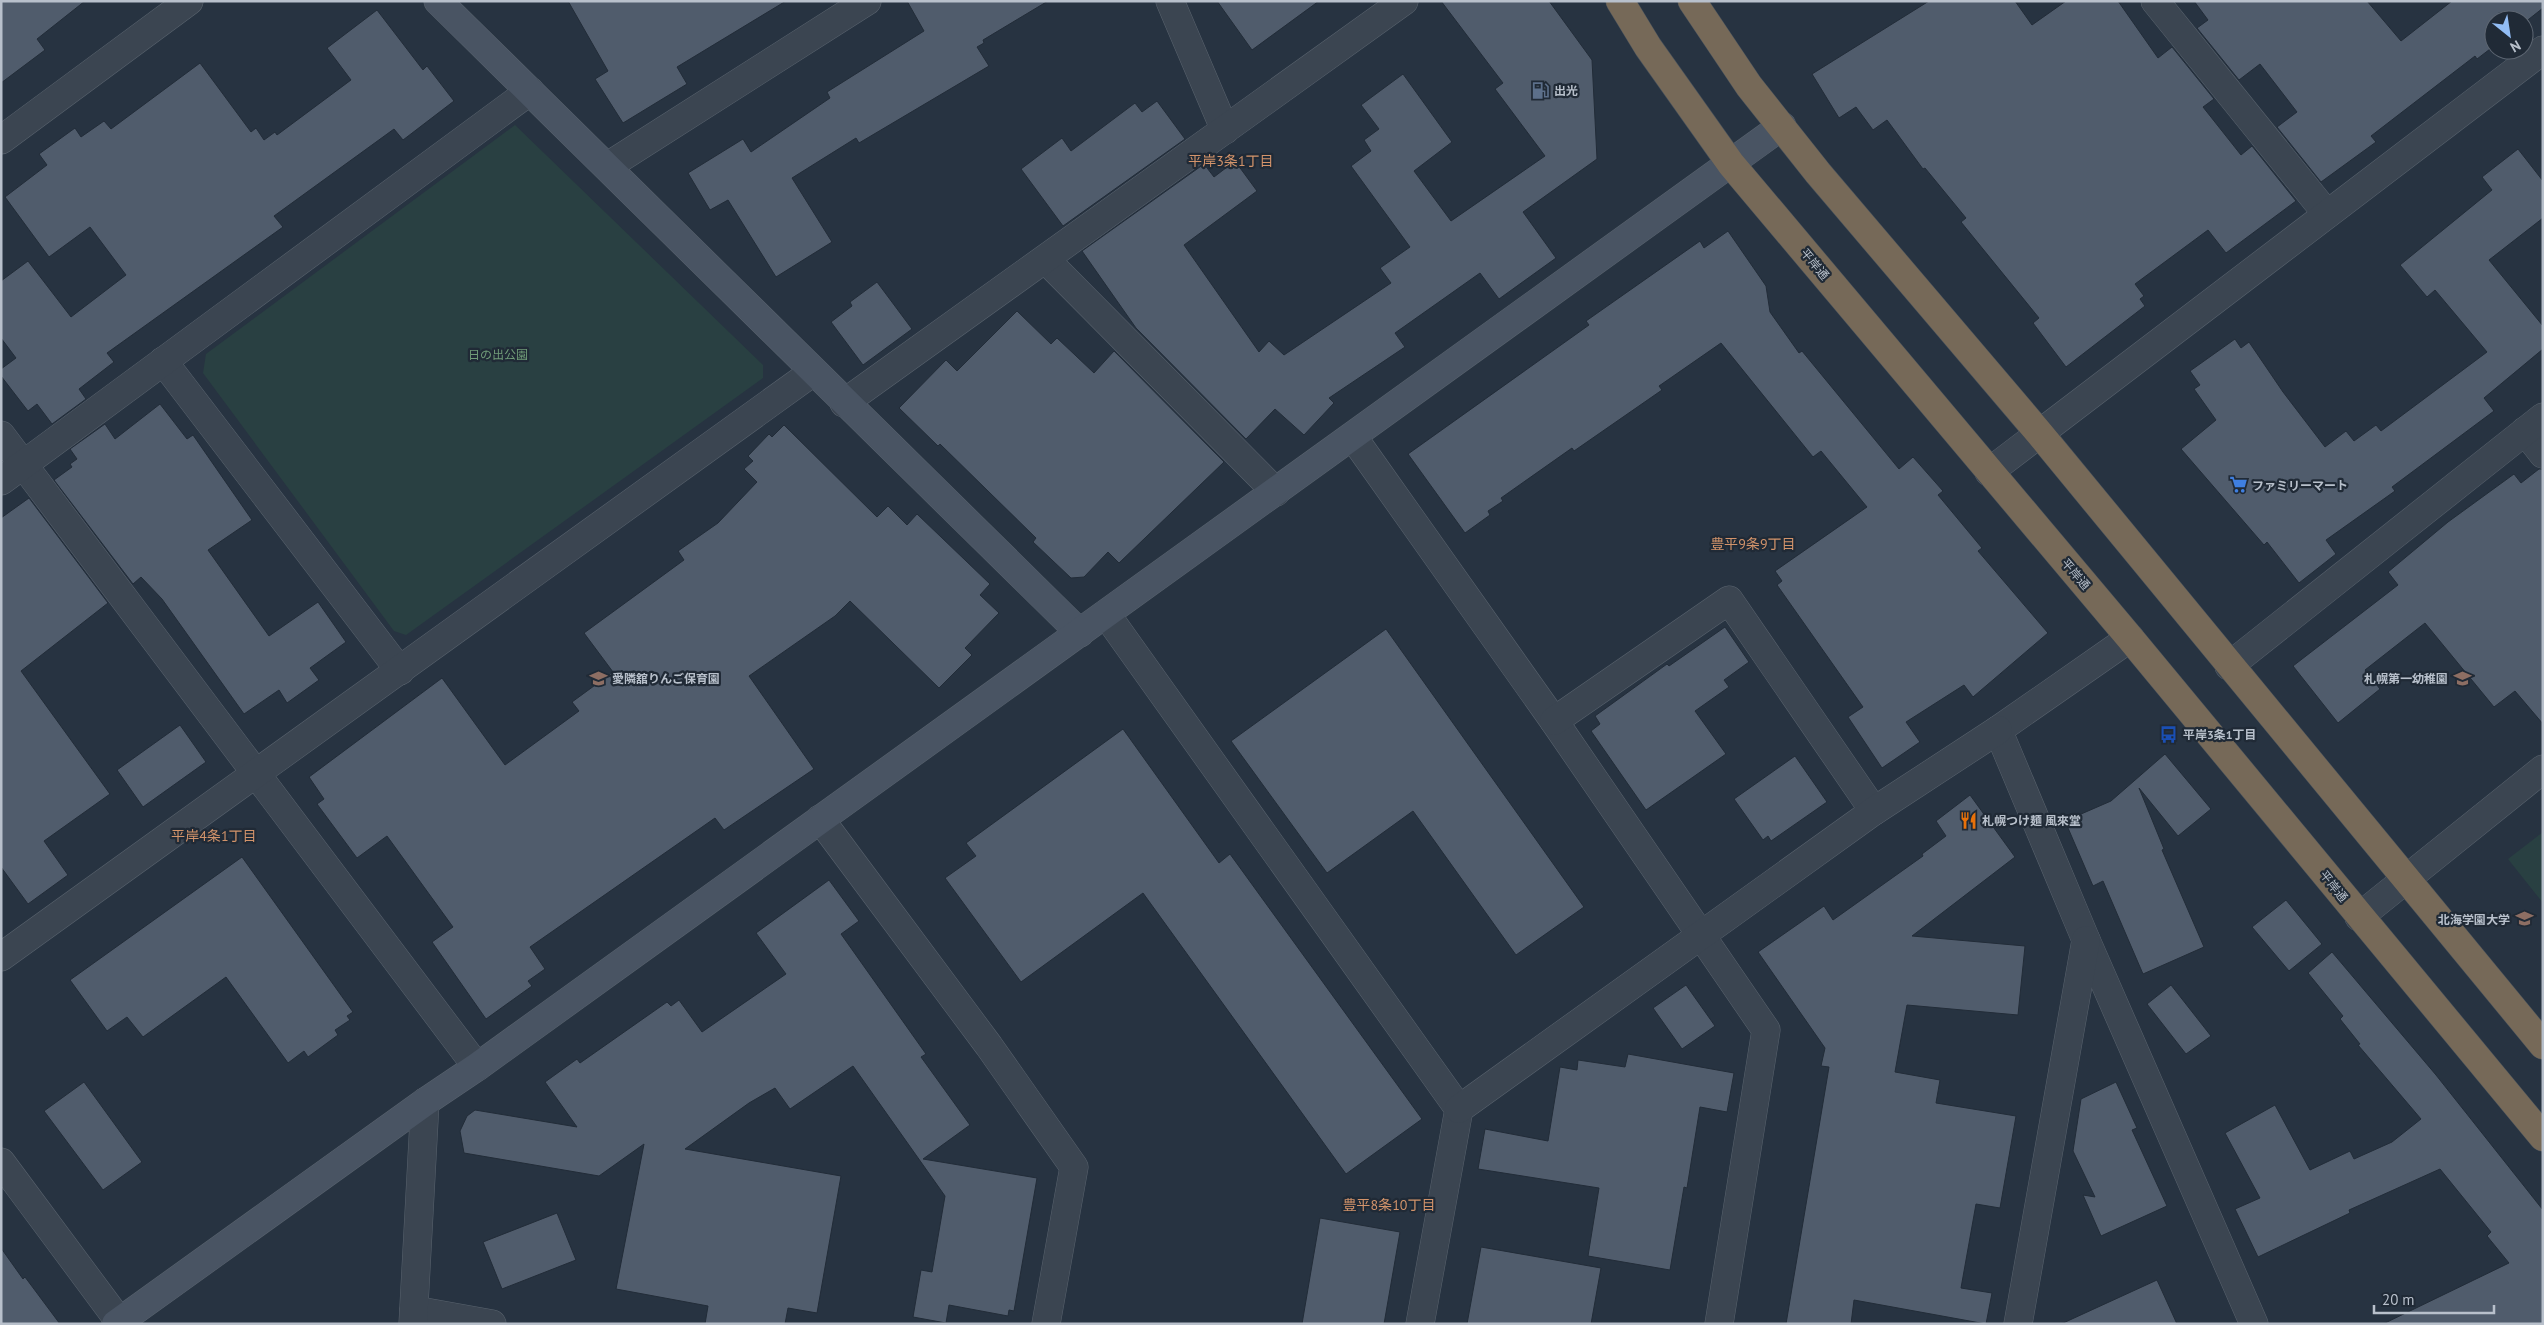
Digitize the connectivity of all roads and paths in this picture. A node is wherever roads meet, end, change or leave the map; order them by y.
1 (189, 1) edge
2 (438, 1) edge
3 (867, 1) edge
4 (1170, 1) edge
5 (1404, 1) edge
6 (1620, 1) edge
7 (1692, 1) edge
8 (2155, 1) edge
9 (2543, 50) edge
10 (530, 91) junction
11 (1782, 126) junction
12 (1225, 130) junction
13 (1, 140) edge
14 (1731, 164) junction
15 (608, 166) junction
16 (2327, 214) junction
17 (1046, 260) junction
18 (163, 362) junction
19 (813, 372) junction
20 (844, 403) junction
21 (2534, 424) edge
22 (1, 434) edge
23 (2040, 434) junction
24 (1353, 437) junction
25 (2543, 454) edge
26 (24, 464) junction
27 (1989, 472) junction
28 (1, 481) edge
29 (1276, 492) junction
30 (1106, 614) junction
31 (1080, 633) junction
32 (2130, 638) junction
33 (2229, 666) junction
34 (400, 671) junction
35 (1554, 721) junction
36 (1998, 730) junction
37 (2543, 769) edge
38 (256, 773) junction
39 (1874, 812) junction
40 (820, 819) junction
41 (2405, 879) junction
42 (2359, 917) junction
43 (1703, 936) junction
44 (2086, 940) junction
45 (1, 957) edge
46 (2543, 1045) edge
47 (477, 1067) junction
48 (425, 1102) junction
49 (1459, 1109) junction
50 (2543, 1138) edge
51 (1, 1162) edge
52 (413, 1317) edge
53 (118, 1322) edge
54 (492, 1324) edge
55 (1046, 1324) edge
56 (1420, 1324) edge
57 (1719, 1324) edge
58 (2018, 1324) edge
59 (2254, 1324) edge

1 - 13 street
2 - 10 street
3 - 15 street
4 - 12 street
5 - 12 street
6 - 14 highway, 平岸通
7 - 11 highway
8 - 16 street
9 - 16 street
10 - 15 street
10 - 18 street
11 - 14 street
11 - 23 highway
12 - 17 street
14 - 24 street
14 - 27 highway, 平岸通
15 - 19 street
16 - 23 street
17 - 20 street
17 - 29 street
18 - 26 street
18 - 34 street
19 - 20 street
19 - 34 street
20 - 31 street
21 - 25 street
21 - 33 street
22 - 26 street
23 - 27 street
23 - 33 highway
24 - 29 street
24 - 35 street
26 - 28 street
26 - 38 street
27 - 32 highway, 平岸通
29 - 30 street
30 - 31 street
30 - 49 street
31 - 40 street
32 - 36 street
32 - 42 highway, 平岸通
33 - 41 highway
34 - 38 street
35 - 39 street
35 - 43 street
36 - 39 street
36 - 44 street
37 - 41 street
38 - 45 street
38 - 47 street
39 - 43 street
40 - 47 street
40 - 55 street
41 - 42 street
41 - 46 highway
42 - 50 highway, 平岸通
43 - 49 street
43 - 57 street
44 - 58 street
44 - 59 street
47 - 48 street
48 - 52 street
48 - 53 street
49 - 56 street
51 - 53 street
52 - 54 street

